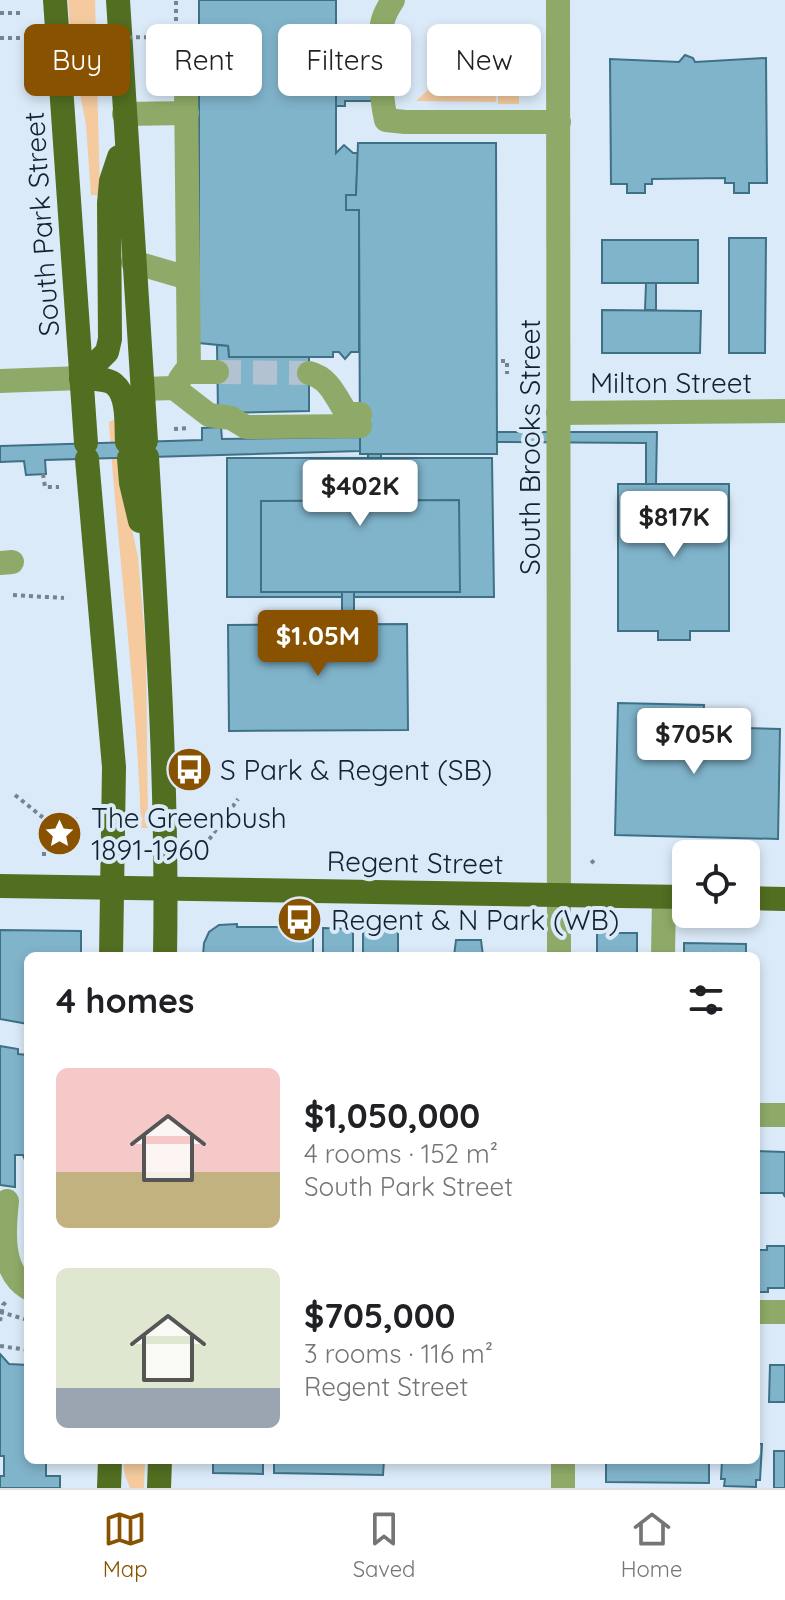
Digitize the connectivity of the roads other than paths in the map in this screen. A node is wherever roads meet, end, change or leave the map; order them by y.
1 (55, 0) edge
2 (118, 0) edge
3 (393, 0) edge
4 (558, 0) edge
5 (186, 96) edge
6 (187, 113) junction
7 (124, 114) junction
8 (559, 122) junction
9 (125, 143) junction
10 (133, 262) junction
11 (188, 278) junction
12 (197, 376) junction
13 (81, 378) junction
14 (0, 381) edge
15 (142, 389) junction
16 (785, 411) edge
17 (558, 413) junction
18 (294, 426) junction
19 (137, 450) junction
20 (0, 886) edge
21 (112, 887) junction
22 (166, 888) junction
23 (559, 895) junction
24 (672, 897) edge
25 (760, 898) edge
26 (785, 899) edge
27 (672, 912) edge
28 (111, 952) edge
29 (165, 952) edge
30 (559, 952) edge
31 (664, 952) edge
32 (760, 1115) edge
33 (785, 1115) edge
34 (12, 1201) edge
35 (24, 1284) edge
36 (760, 1312) edge
37 (785, 1312) edge
38 (110, 1464) edge
39 (160, 1464) edge
40 (563, 1464) edge
41 (109, 1488) edge
42 (159, 1488) edge
43 (563, 1488) edge

1 - 13 main road, South Park Street
2 - 7 main road
3 - 8 street
4 - 8 street, South Brooks Street
5 - 6 street
6 - 7 street
6 - 11 street
7 - 9 main road
8 - 17 street, South Brooks Street
9 - 10 main road
9 - 13 main road
10 - 11 street
10 - 15 main road
11 - 12 street
12 - 15 street
12 - 18 street
13 - 14 street
13 - 19 main road
13 - 21 main road, South Park Street
15 - 19 main road
16 - 17 street, Milton Street
17 - 23 street, South Brooks Street
18 - 18 street
19 - 22 main road
20 - 21 main road, Regent Street
21 - 22 main road, Regent Street
21 - 28 main road, South Park Street
22 - 23 main road, Regent Street
22 - 29 main road
23 - 24 main road, Regent Street
23 - 30 street, South Brooks Street
25 - 26 main road
27 - 31 street
32 - 33 street
34 - 35 street
36 - 37 street
38 - 41 main road
39 - 42 main road
40 - 43 street

